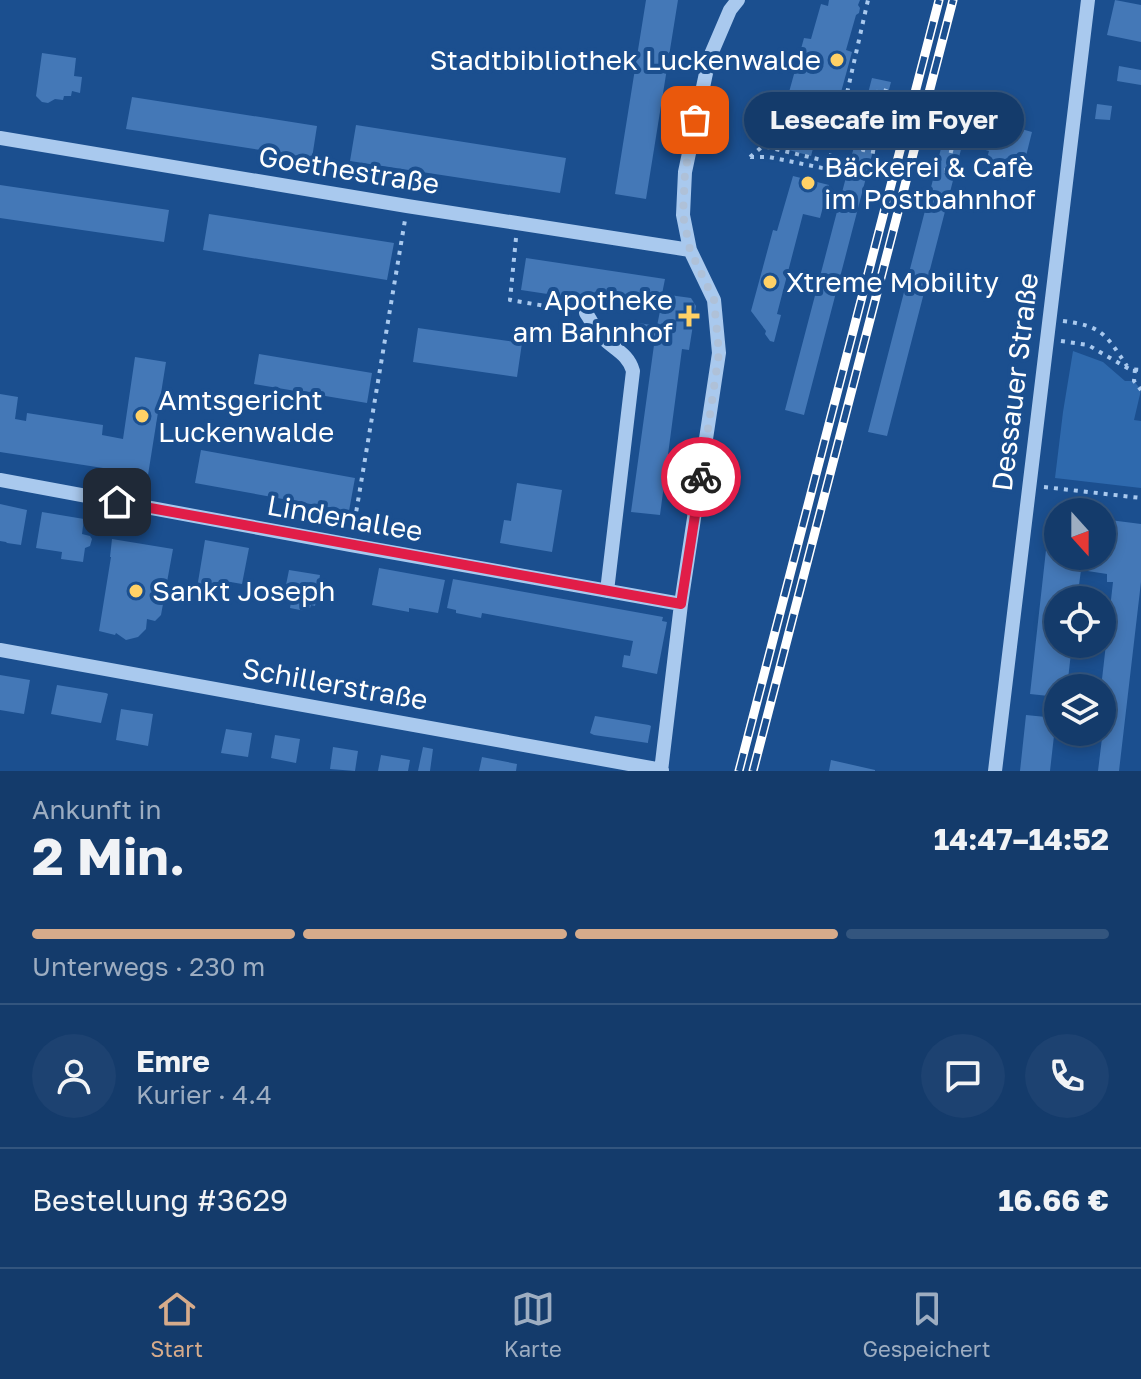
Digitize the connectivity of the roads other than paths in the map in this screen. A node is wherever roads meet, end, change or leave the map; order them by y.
1 (738, 0) edge
2 (1088, 0) edge
3 (0, 138) edge
4 (690, 250) junction
5 (586, 313) road end
6 (0, 480) edge
7 (607, 591) junction
8 (681, 604) junction
9 (0, 650) edge
10 (662, 770) edge
11 (995, 771) edge

1 - 4 street
2 - 11 street, Dessauer Straße
3 - 4 street, Goethestraße
4 - 8 street
5 - 7 street
6 - 7 street, Lindenallee
7 - 8 street, Lindenallee
8 - 10 street
9 - 10 street, Schillerstraße

